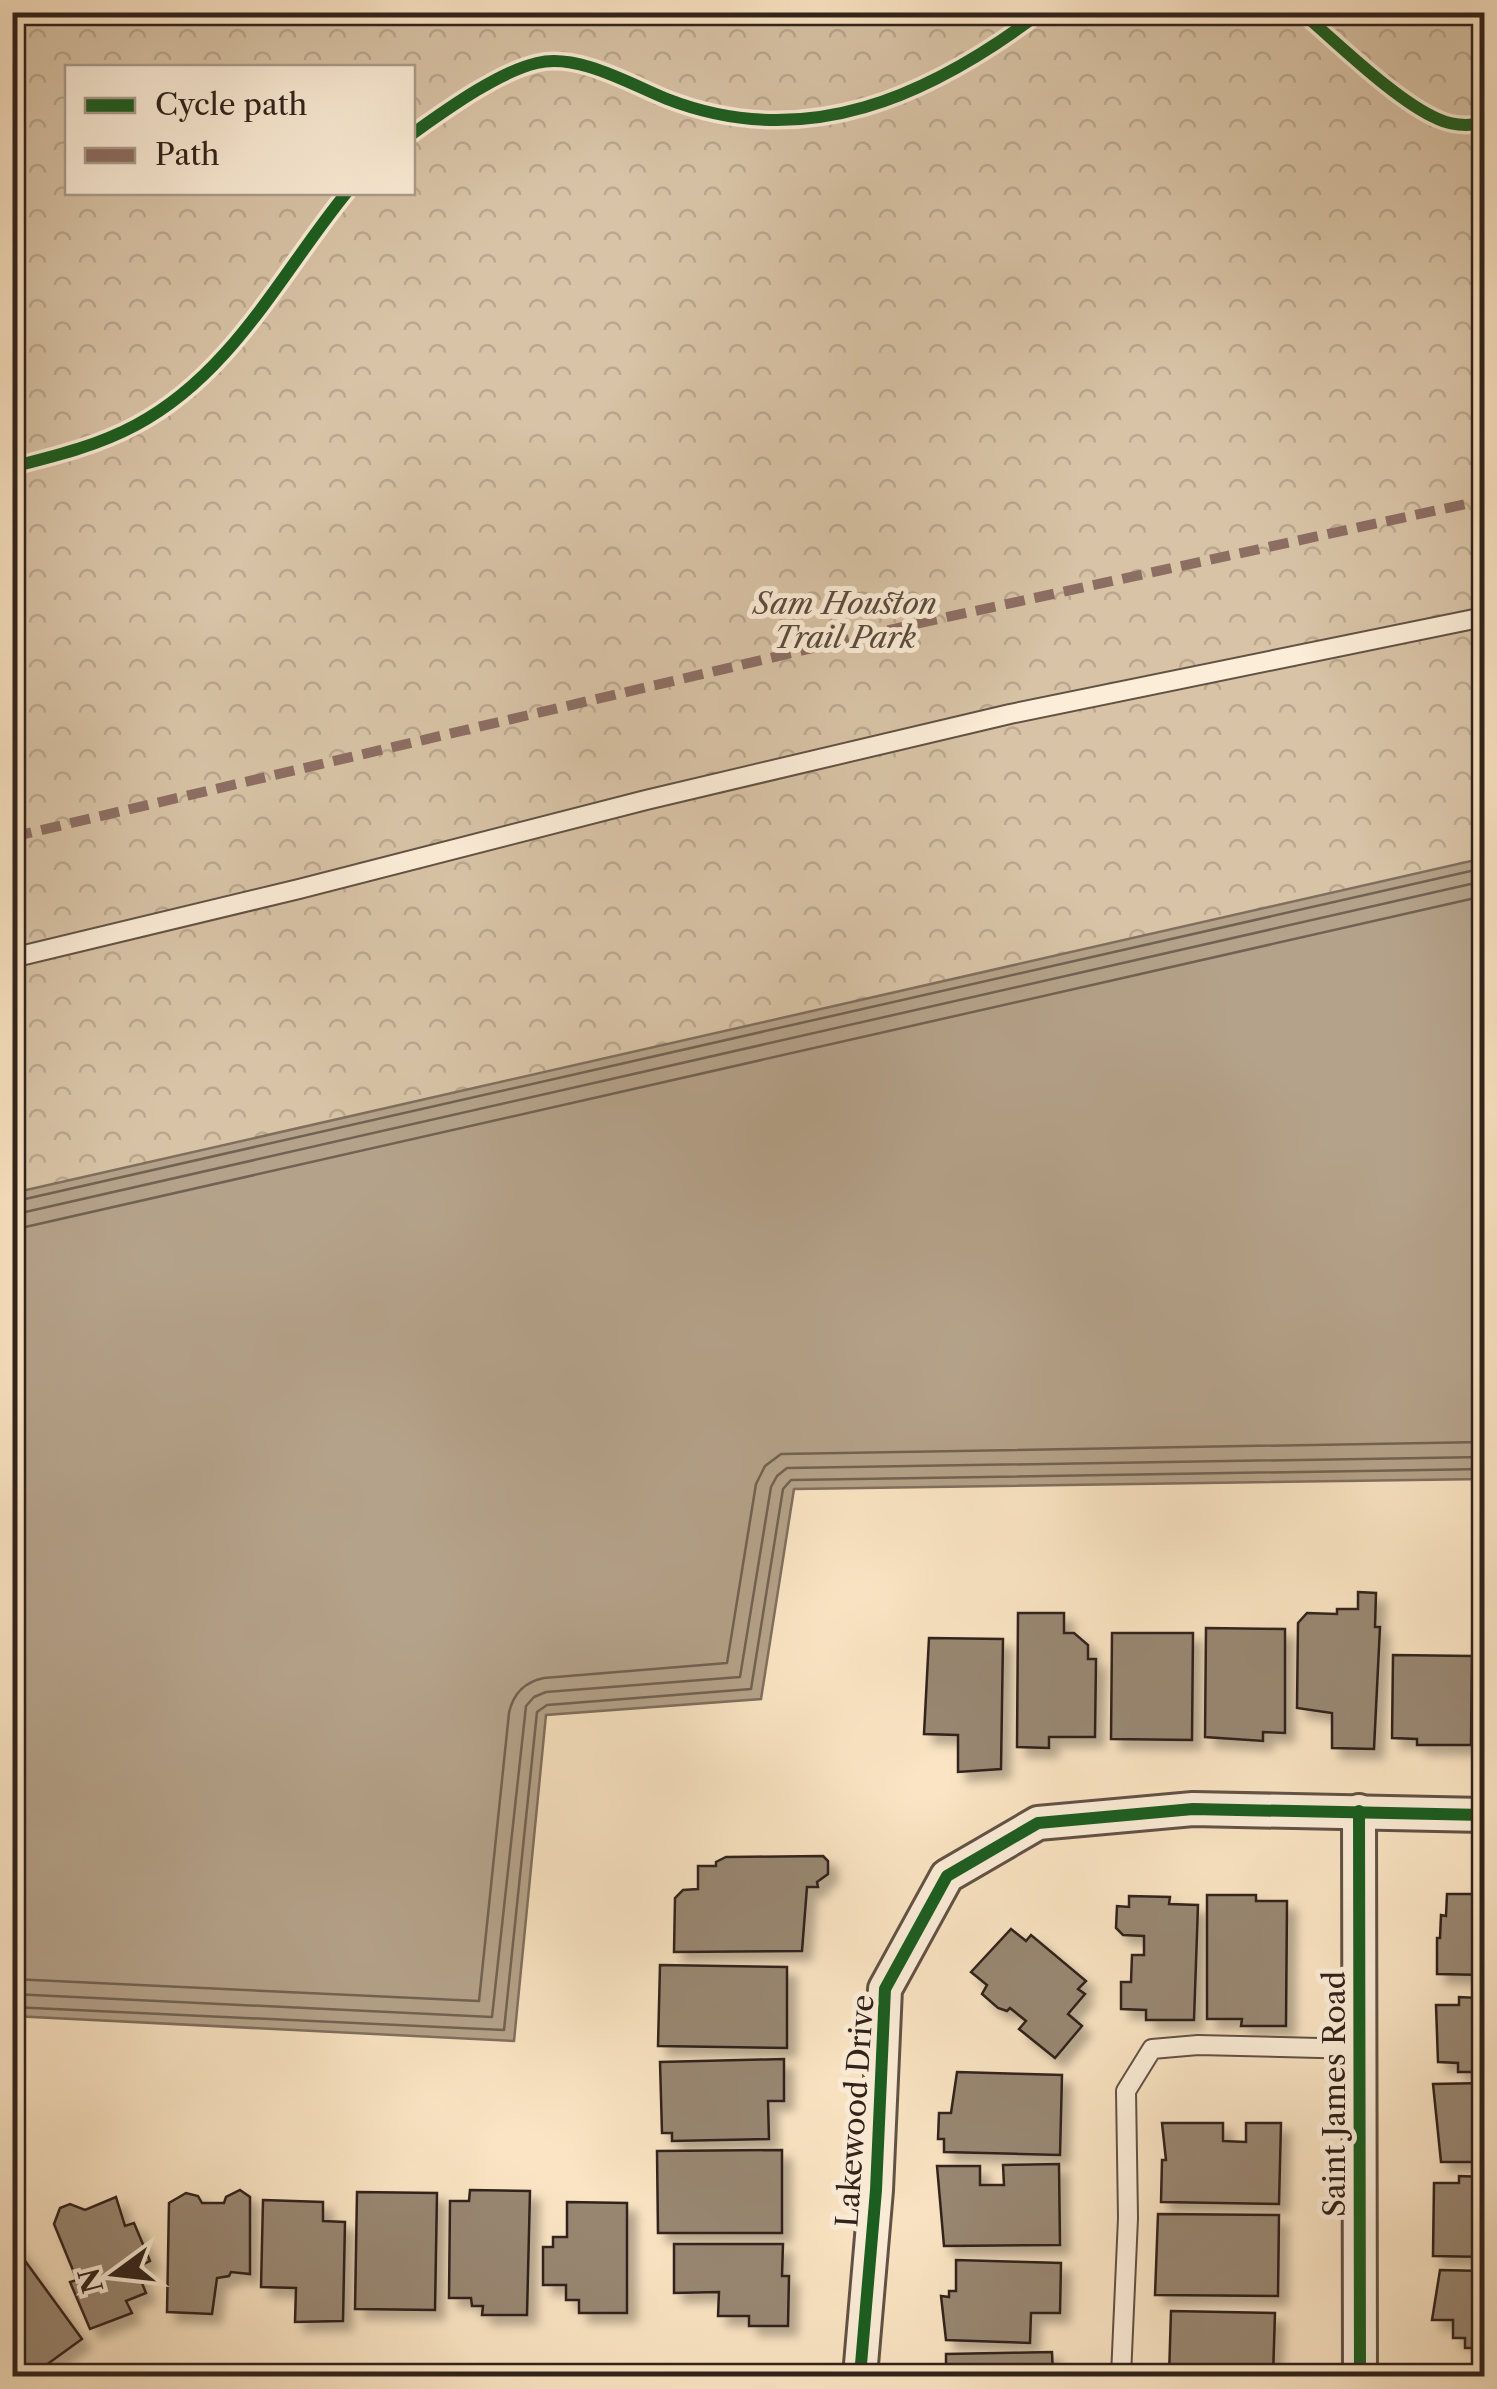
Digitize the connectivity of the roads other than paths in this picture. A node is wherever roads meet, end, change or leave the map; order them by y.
1 (1484, 617) edge
2 (12, 958) edge
3 (1359, 1811) junction
4 (1484, 1814) edge
5 (1359, 2049) junction
6 (860, 2376) edge
7 (1122, 2376) edge
8 (1360, 2376) edge

1 - 2 lane
3 - 4 street, Lakewood Drive
3 - 5 street, Saint James Road
3 - 6 street, Lakewood Drive
5 - 7 lane
5 - 8 street, Saint James Road

